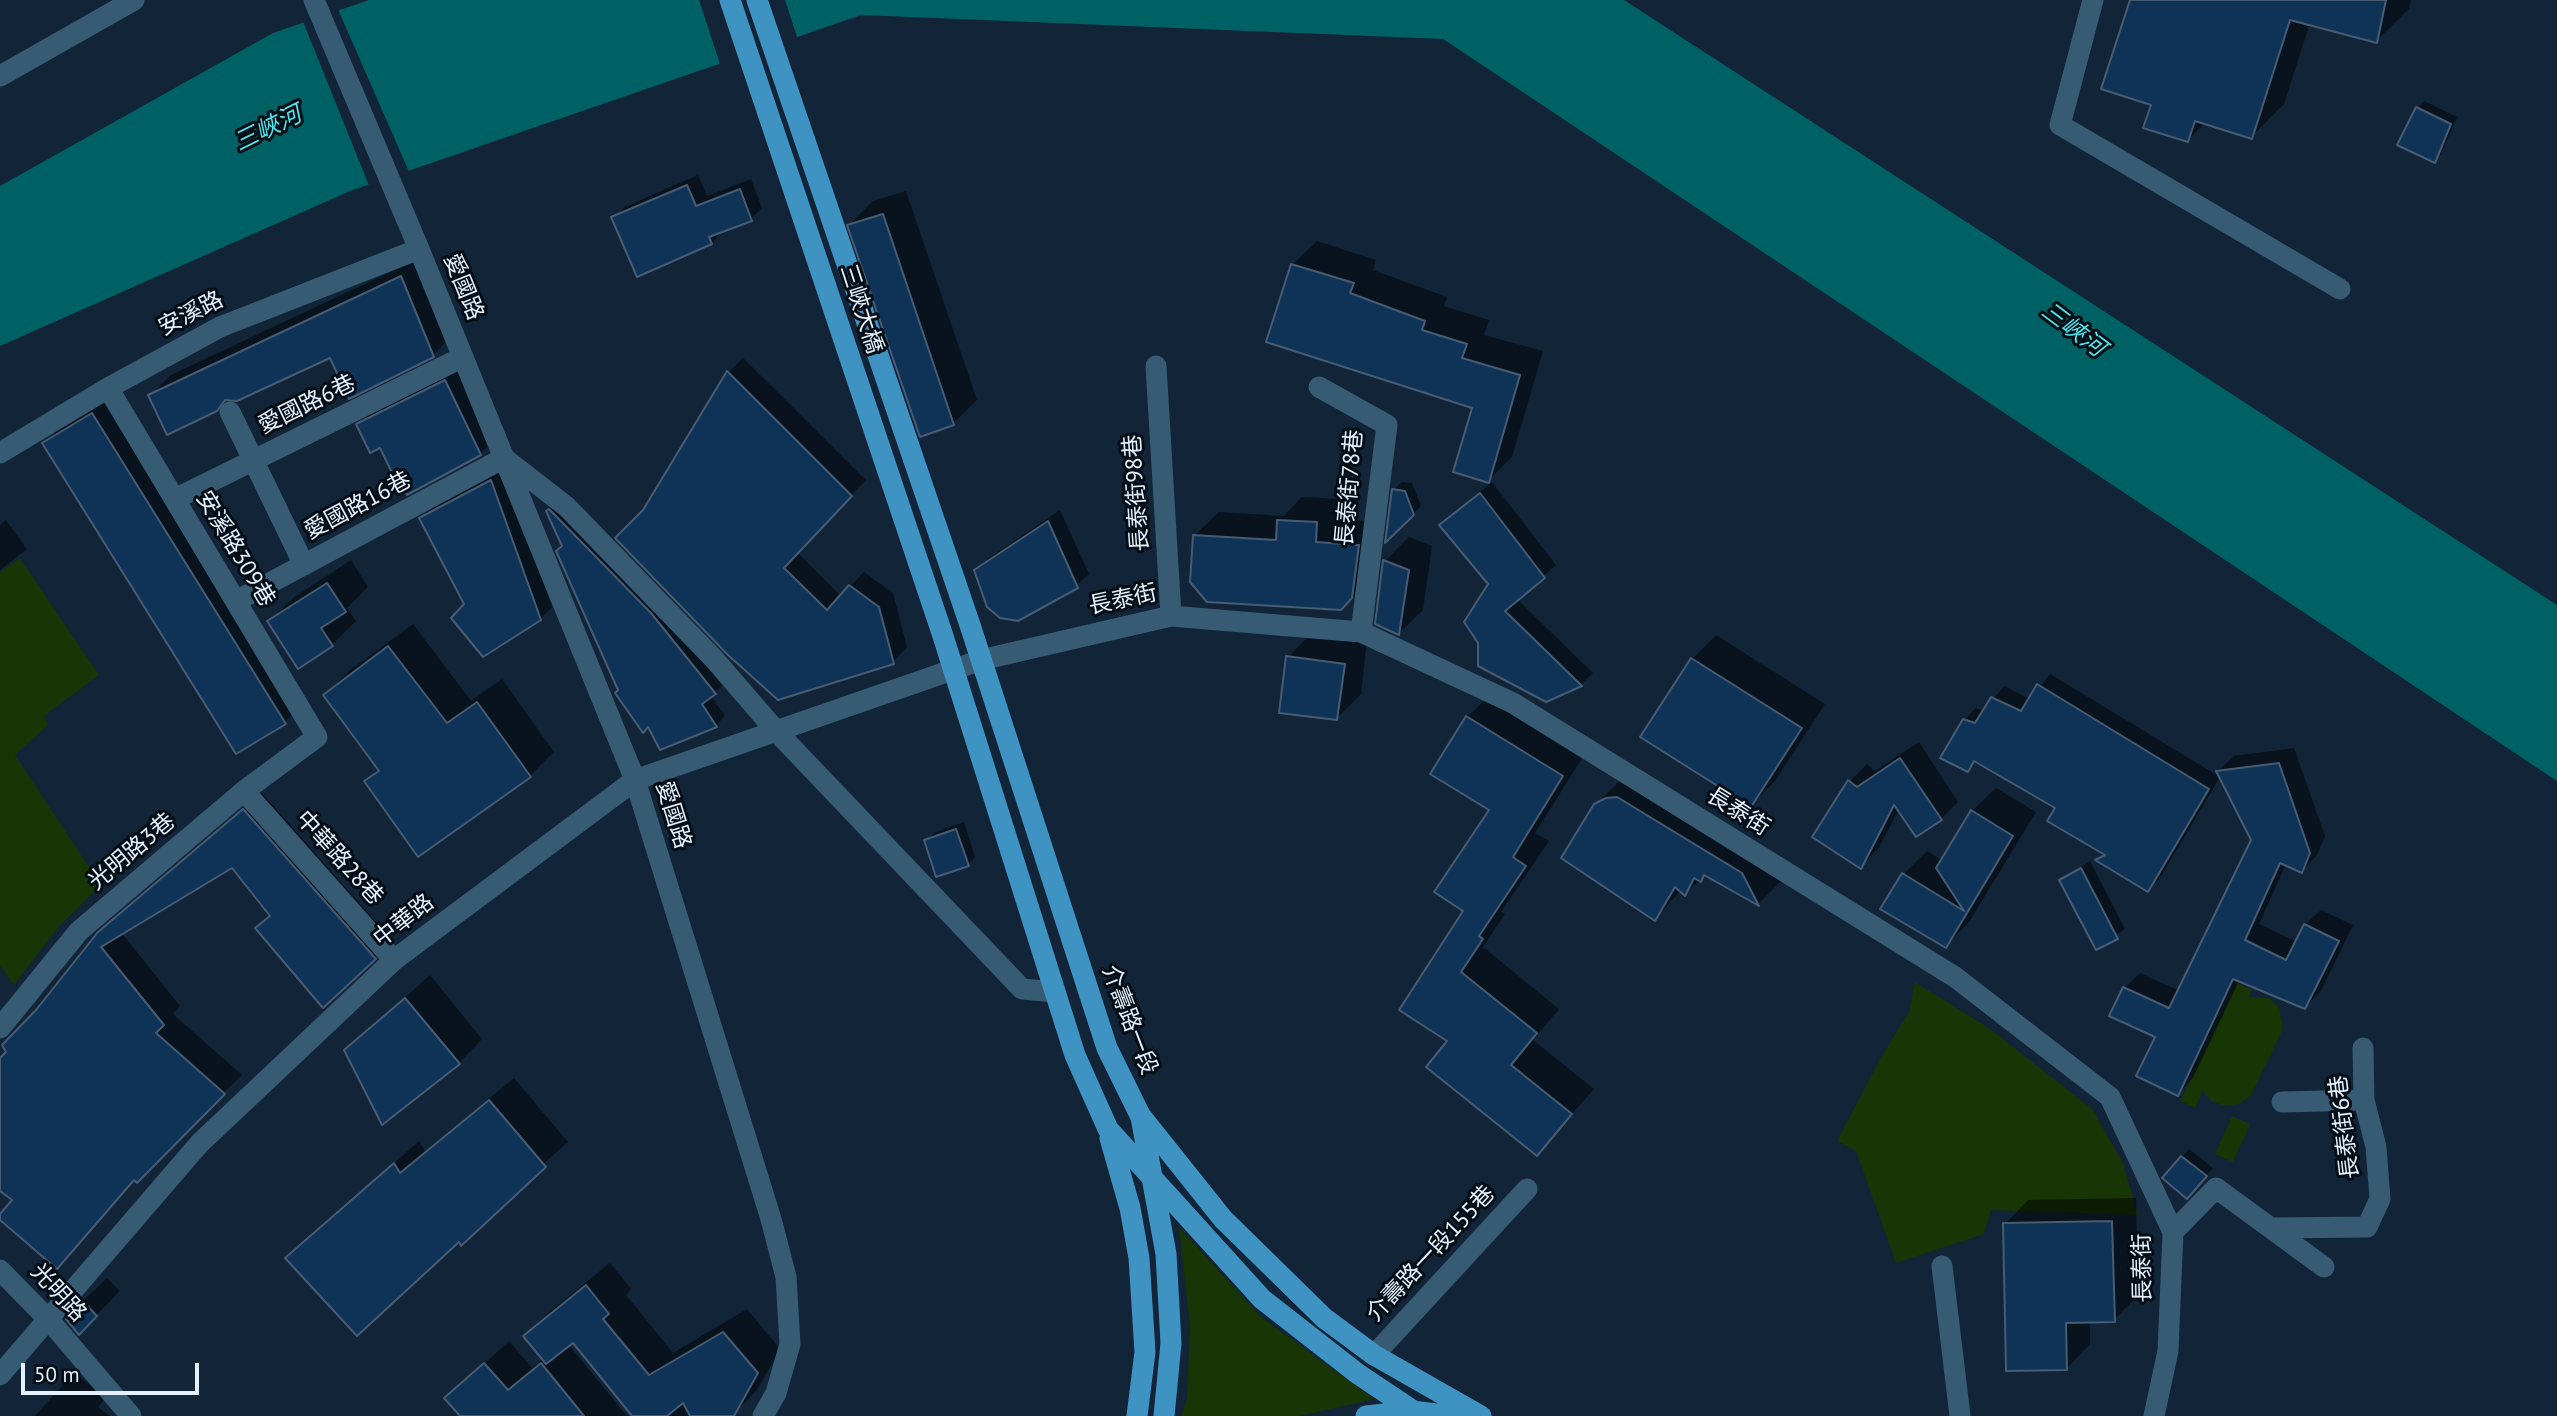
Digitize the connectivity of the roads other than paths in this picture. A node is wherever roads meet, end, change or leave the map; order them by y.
1 (134, 0) edge
2 (314, 0) edge
3 (730, 0) edge
4 (757, 0) edge
5 (2093, 0) edge
6 (0, 76) edge
7 (419, 249) junction
8 (2340, 289) dead end
9 (463, 357) junction
10 (1156, 366) dead end
11 (1319, 387) dead end
12 (108, 388) junction
13 (230, 412) dead end
14 (0, 453) edge
15 (504, 458) junction
16 (253, 461) junction
17 (175, 499) junction
18 (304, 565) junction
19 (236, 601) junction
20 (1171, 616) junction
21 (970, 625) joint
22 (1361, 632) junction
23 (981, 660) junction
24 (953, 669) junction
25 (777, 732) junction
26 (317, 737) joint
27 (635, 780) junction
28 (244, 791) junction
29 (394, 960) junction
30 (1055, 992) junction
31 (0, 1028) edge
32 (2363, 1048) dead end
33 (2364, 1101) junction
34 (2282, 1102) dead end
35 (1140, 1115) junction
36 (1108, 1129) junction
37 (1153, 1182) junction
38 (1527, 1189) dead end
39 (2271, 1228) junction
40 (2173, 1232) junction
41 (1942, 1266) dead end
42 (2324, 1267) dead end
43 (0, 1270) edge
44 (49, 1320) junction
45 (1374, 1355) junction
46 (0, 1375) edge
47 (1417, 1413) edge
48 (131, 1416) edge
49 (763, 1416) edge
50 (1137, 1416) edge
51 (1164, 1416) edge
52 (1366, 1416) edge
53 (1452, 1416) edge
54 (1481, 1416) edge
55 (1960, 1416) edge
56 (2154, 1416) edge

1 - 6 street
2 - 7 street, 愛國路
3 - 24 main road, 三峽大橋
4 - 21 main road, 三峽大橋
5 - 8 street
7 - 9 street, 愛國路
7 - 12 street, 安溪路
9 - 15 street, 愛國路
9 - 16 street, 愛國路6巷
10 - 20 street, 長泰街98巷
11 - 22 street, 長泰街78巷
12 - 14 street, 安溪路
12 - 17 street, 安溪路309巷
13 - 16 street
15 - 18 street, 愛國路16巷
15 - 25 street
15 - 27 street, 愛國路
16 - 17 street, 愛國路6巷
16 - 18 street
17 - 19 street, 安溪路309巷
18 - 19 street, 愛國路16巷
19 - 26 street, 安溪路309巷
20 - 22 street, 長泰街
20 - 23 street, 長泰街
21 - 23 main road, 介壽路一段
22 - 40 street, 長泰街
23 - 24 street, 長泰街
23 - 35 main road, 介壽路一段
24 - 25 street, 中華路
24 - 30 main road
25 - 27 street, 中華路
25 - 30 street
26 - 28 street, 光明路3巷
27 - 29 street, 中華路
27 - 49 street, 愛國路
28 - 29 street, 中華路28巷
28 - 31 street, 光明路3巷
29 - 44 street, 中華路
30 - 36 main road
32 - 33 street, 長泰街6巷
33 - 34 street
33 - 39 street, 長泰街6巷
35 - 37 main road
35 - 45 main road, 介壽路一段
36 - 37 main road
36 - 50 main road
37 - 47 main road
37 - 51 main road
38 - 45 street, 介壽路一段155巷
39 - 40 street
39 - 42 street
40 - 56 street, 長泰街
41 - 55 street
43 - 44 street, 光明路
44 - 46 street, 中華路
44 - 48 street, 光明路
45 - 54 main road, 介壽路一段
47 - 52 main road
47 - 53 main road

